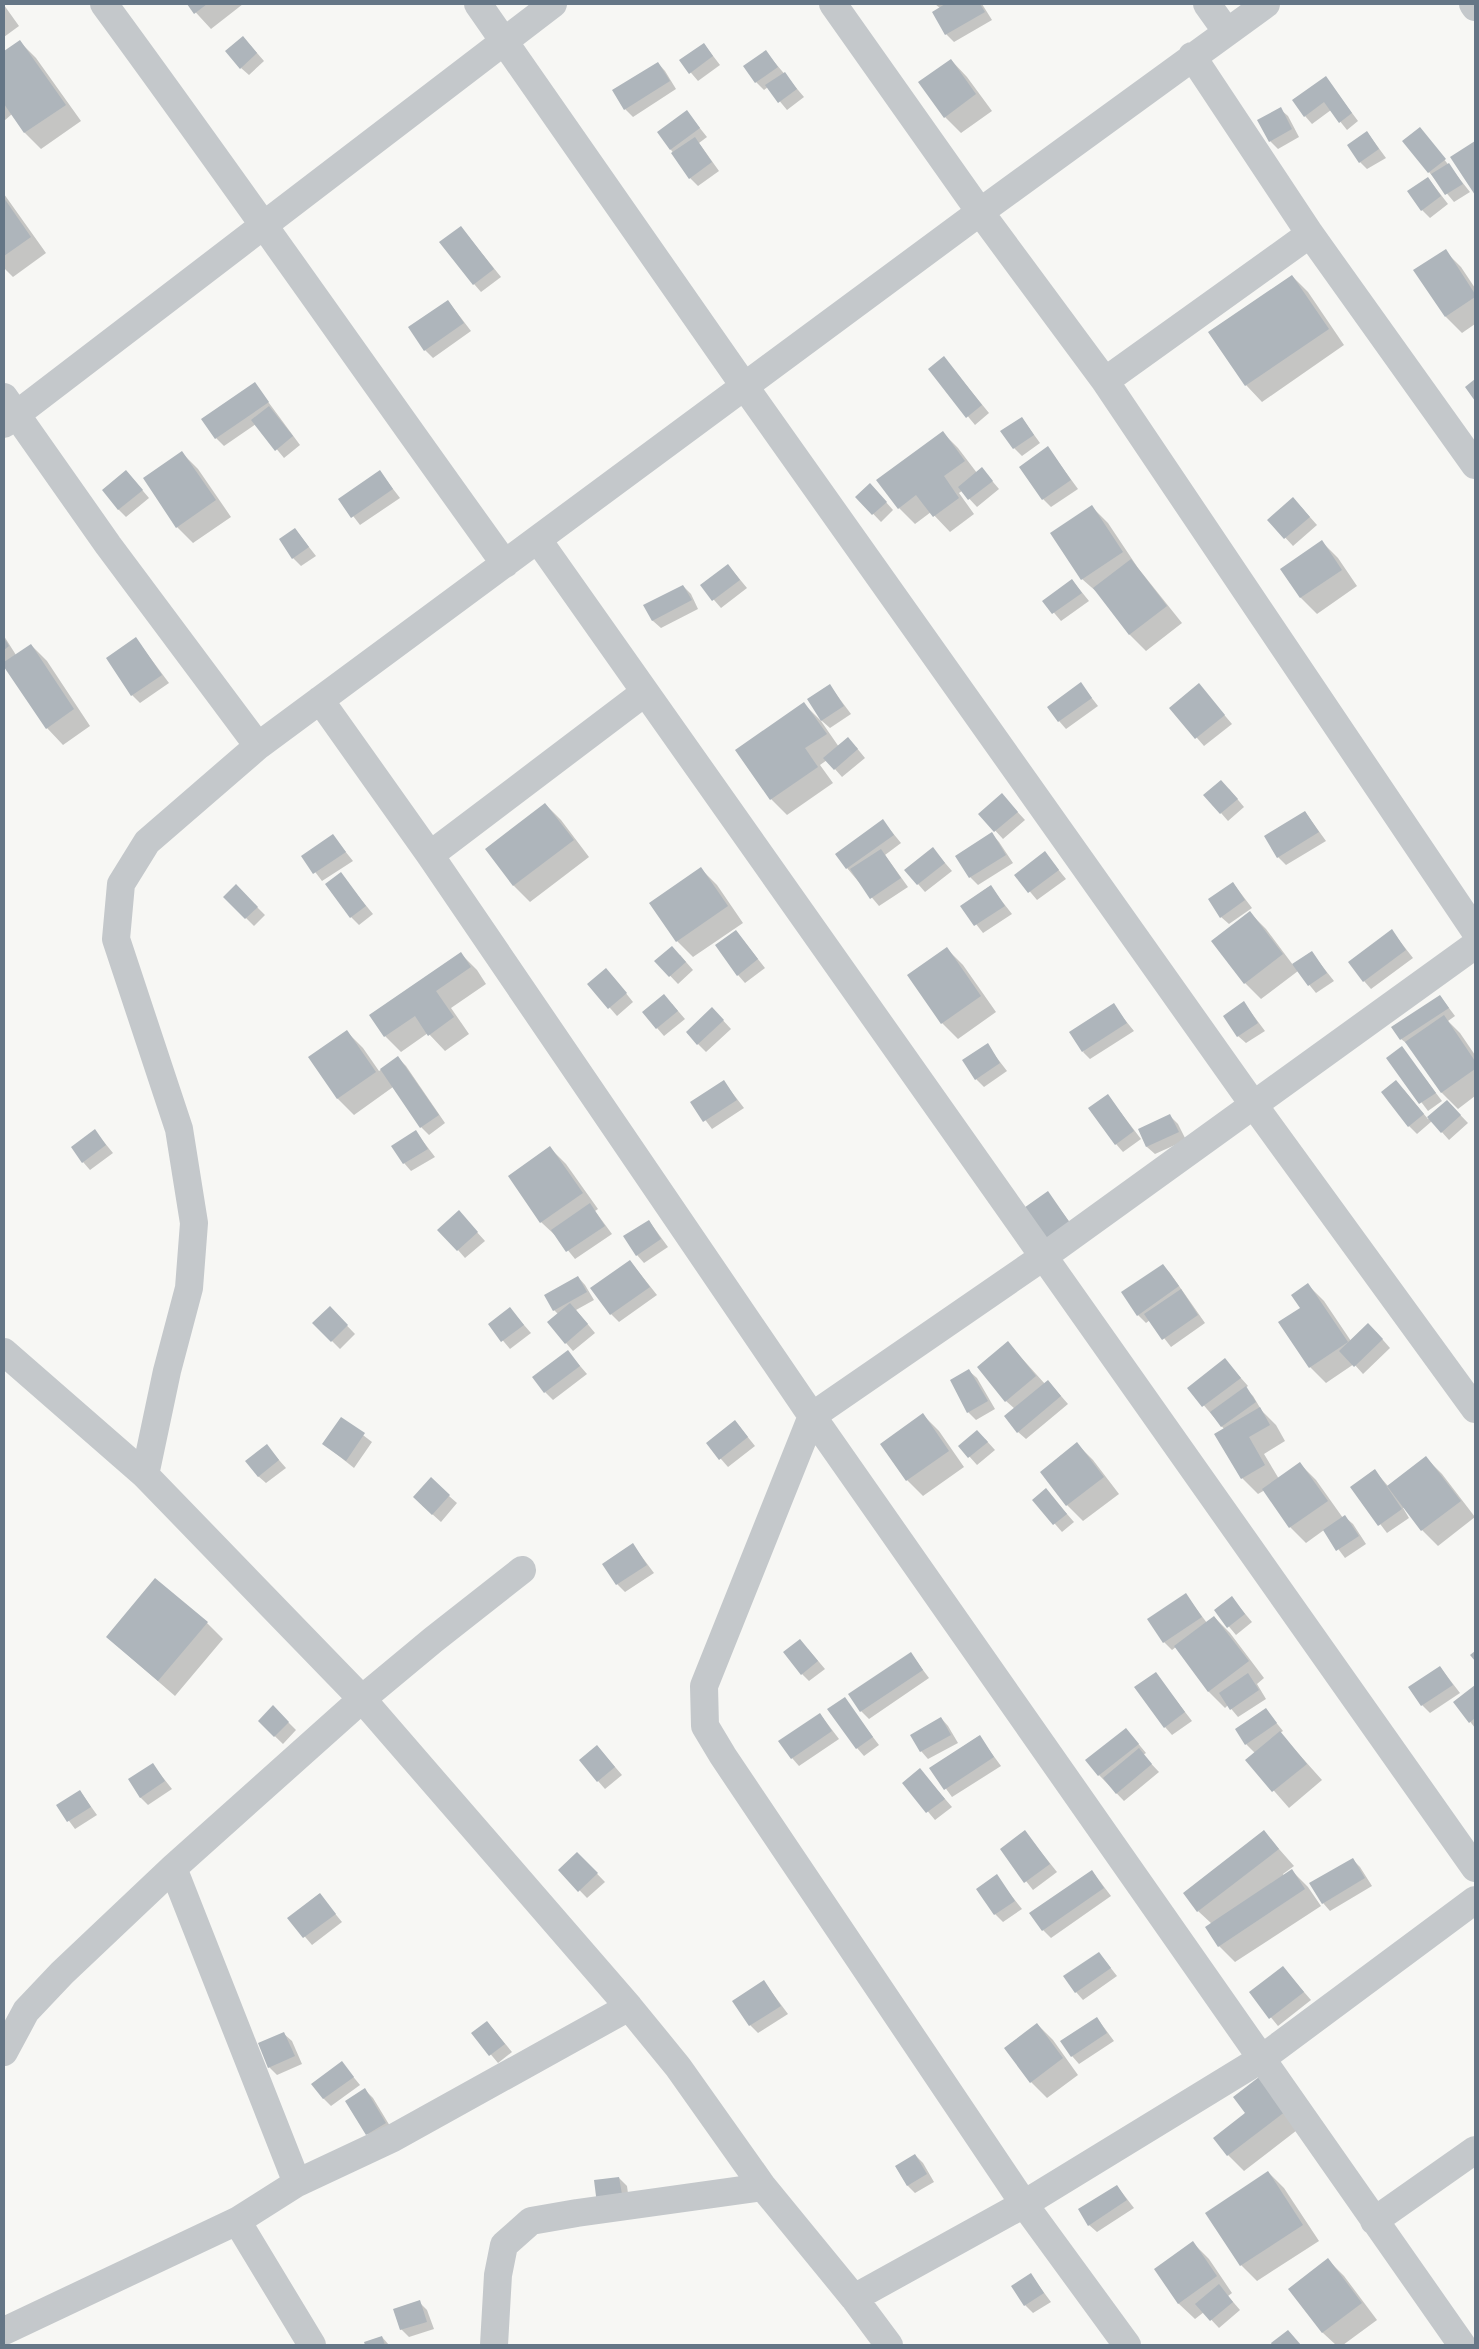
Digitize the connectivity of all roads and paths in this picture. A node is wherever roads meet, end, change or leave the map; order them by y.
1 (104, 4) edge
2 (478, 4) edge
3 (553, 4) edge
4 (834, 4) edge
5 (1207, 4) edge
6 (1266, 4) edge
7 (1473, 4) edge
8 (1475, 7) edge
9 (1227, 32) junction
10 (503, 41) junction
11 (1192, 56) junction
12 (980, 212) junction
13 (264, 224) junction
14 (1310, 234) junction
15 (1105, 381) junction
16 (745, 387) junction
17 (8, 412) edge
18 (1475, 465) edge
19 (538, 540) junction
20 (505, 564) junction
21 (644, 693) junction
22 (320, 700) junction
23 (258, 746) junction
24 (430, 855) junction
25 (1475, 931) edge
26 (1475, 945) edge
27 (1253, 1104) junction
28 (1043, 1256) junction
29 (4, 1352) edge
30 (1475, 1409) edge
31 (812, 1416) junction
32 (145, 1475) junction
33 (522, 1570) dead end
34 (362, 1699) junction
35 (173, 1868) junction
36 (1475, 1868) edge
37 (1475, 1900) edge
38 (629, 2007) junction
39 (4, 2052) edge
40 (1261, 2059) junction
41 (1475, 2150) edge
42 (297, 2183) junction
43 (763, 2187) junction
44 (1024, 2204) junction
45 (237, 2221) junction
46 (1374, 2221) junction
47 (854, 2298) junction
48 (4, 2331) edge
49 (312, 2345) edge
50 (494, 2345) edge
51 (889, 2345) edge
52 (1126, 2345) edge
53 (1462, 2345) edge

1 - 13 street
2 - 10 street
3 - 10 street
4 - 12 street
5 - 9 street
6 - 9 street
7 - 8 street
9 - 11 street
10 - 13 street
10 - 16 street
11 - 12 street
11 - 14 street
12 - 15 street
12 - 16 street
13 - 17 street
13 - 20 street
14 - 15 street
14 - 18 street
15 - 25 street
16 - 19 street
16 - 27 street
17 - 23 street
19 - 20 street
19 - 21 street
20 - 22 street
21 - 24 street
21 - 28 street
22 - 23 street
22 - 24 street
23 - 32 street
24 - 31 street
26 - 27 street
27 - 28 street
27 - 30 street
28 - 31 street
28 - 36 street
29 - 32 street
31 - 40 street
31 - 44 street
32 - 34 street
33 - 34 street
34 - 35 street
34 - 38 street
35 - 39 street
35 - 42 street
37 - 40 street
38 - 42 street
38 - 43 street
40 - 44 street
40 - 46 street
41 - 46 street
42 - 45 street
43 - 47 street
43 - 50 street
44 - 47 street
44 - 52 street
45 - 48 street
45 - 49 street
46 - 53 street
47 - 51 street

